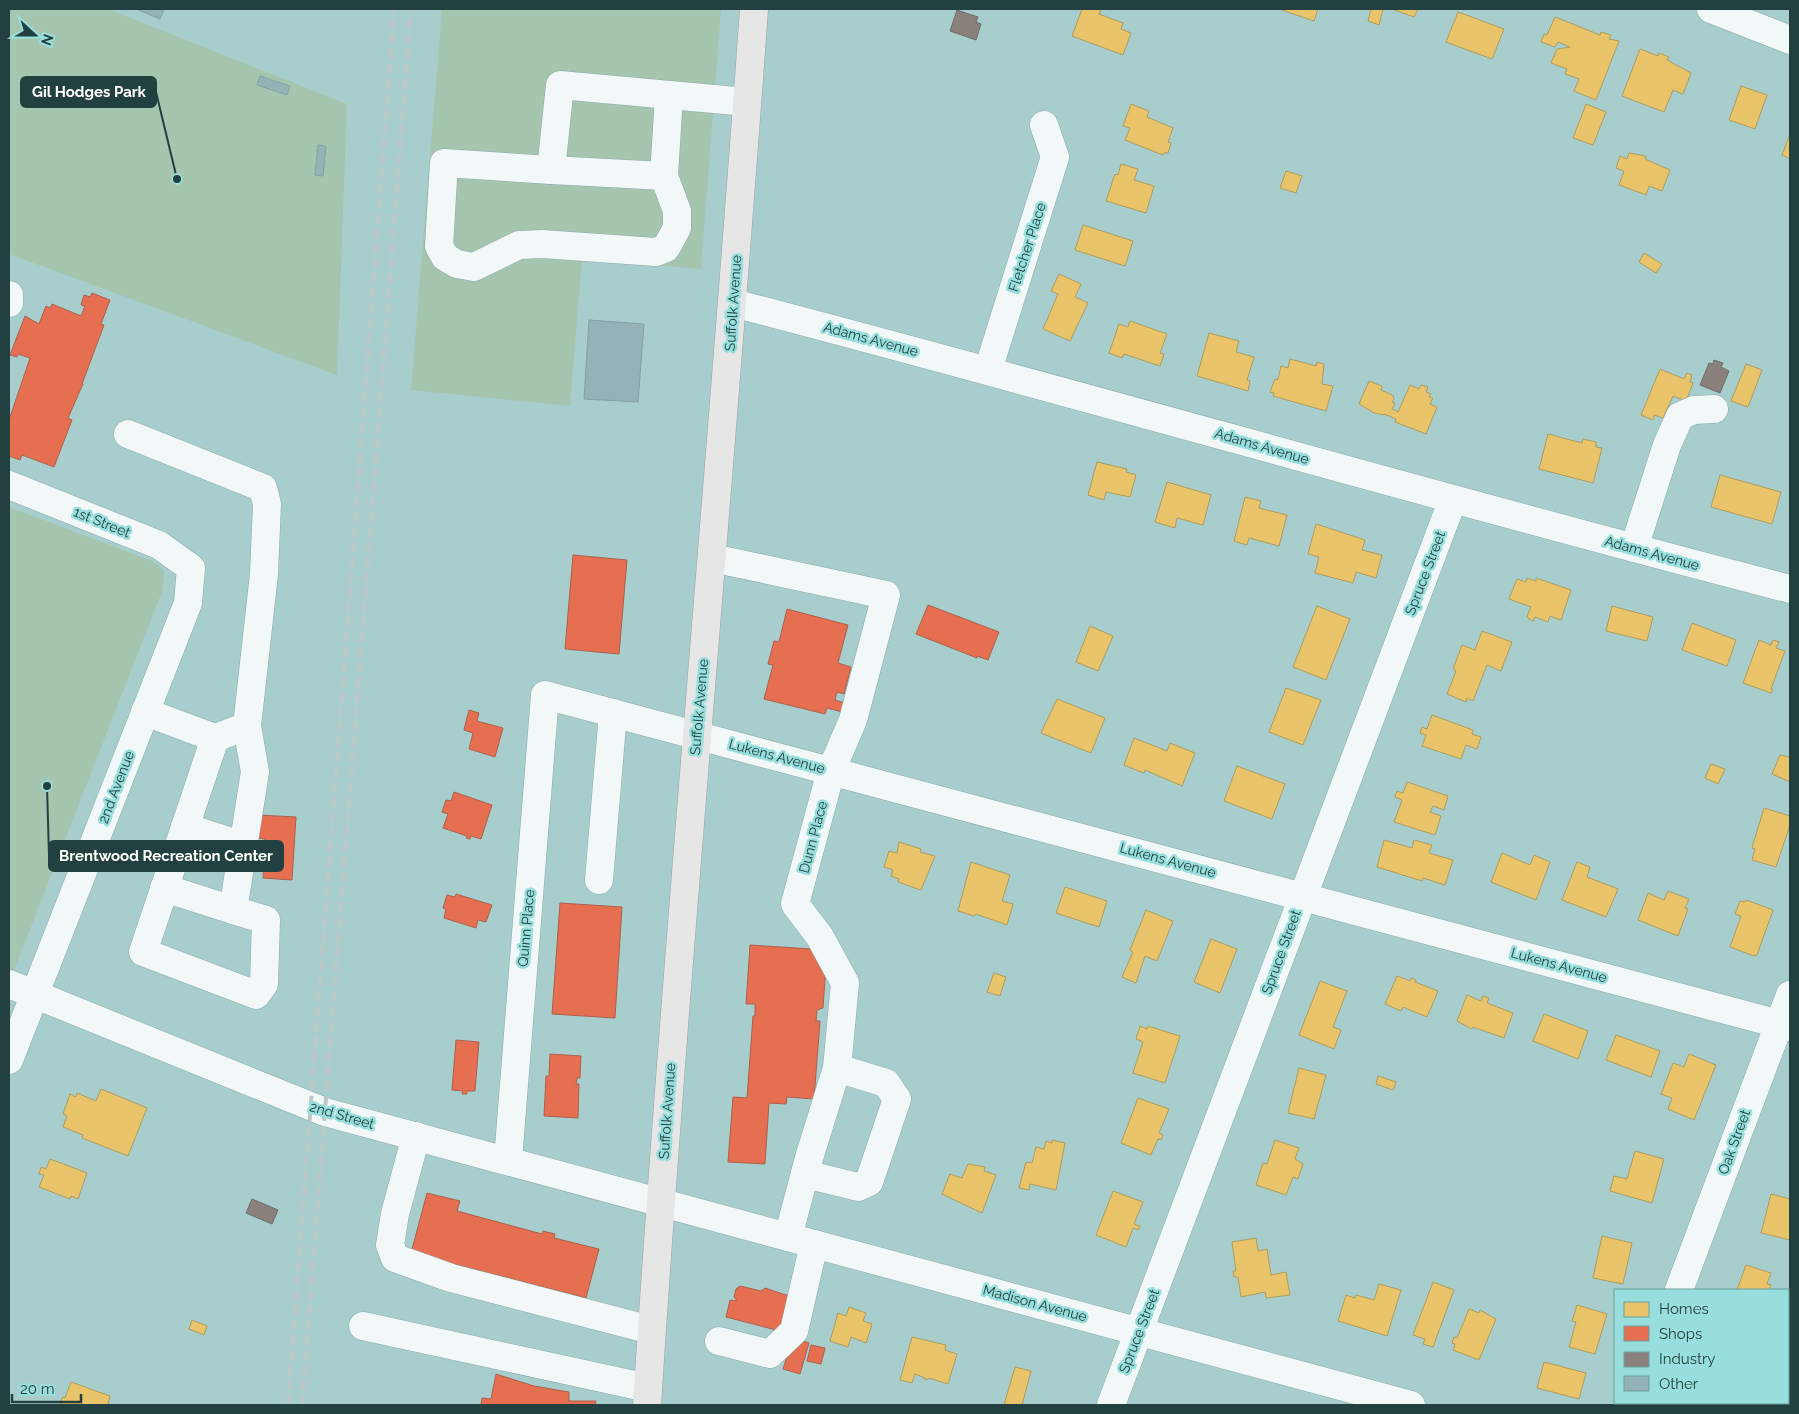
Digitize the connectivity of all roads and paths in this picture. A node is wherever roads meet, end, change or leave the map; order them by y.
1 (754, 9) edge
2 (1711, 9) edge
3 (1790, 40) edge
4 (669, 96) junction
5 (747, 102) junction
6 (1044, 126) dead end
7 (551, 170) junction
8 (664, 176) junction
9 (9, 295) edge
10 (9, 303) edge
11 (733, 304) junction
12 (988, 370) junction
13 (1714, 409) dead end
14 (128, 434) dead end
15 (9, 485) edge
16 (1453, 499) junction
17 (1634, 548) junction
18 (712, 558) junction
19 (191, 568) joint
20 (1790, 588) edge
21 (545, 696) joint
22 (145, 712) junction
23 (613, 713) junction
24 (247, 726) junction
25 (696, 734) junction
26 (215, 738) junction
27 (831, 771) junction
28 (185, 827) junction
29 (244, 846) junction
30 (599, 880) dead end
31 (164, 888) junction
32 (1302, 896) junction
33 (233, 910) junction
34 (9, 984) edge
35 (36, 994) junction
36 (1790, 995) edge
37 (1785, 1026) edge
38 (9, 1060) edge
39 (837, 1068) junction
40 (416, 1136) junction
41 (508, 1160) junction
42 (805, 1174) junction
43 (660, 1202) junction
44 (788, 1237) junction
45 (814, 1244) junction
46 (1679, 1289) edge
47 (363, 1326) dead end
48 (651, 1330) junction
49 (1139, 1331) junction
50 (719, 1341) dead end
51 (647, 1397) edge
52 (1111, 1405) edge
53 (1411, 1405) edge

1 - 5 main road, Suffolk Avenue
2 - 3 street
4 - 5 street
4 - 7 street
4 - 8 street
5 - 11 main road, Suffolk Avenue
6 - 12 street, Fletcher Place
7 - 8 street
7 - 8 street
9 - 10 street
11 - 12 street, Adams Avenue
11 - 18 main road, Suffolk Avenue
12 - 16 street, Adams Avenue
13 - 17 street
14 - 24 street
15 - 19 street, 1st Street
16 - 17 street, Adams Avenue
16 - 32 street, Spruce Street
17 - 20 street, Adams Avenue
18 - 25 main road, Suffolk Avenue
18 - 27 street, Dunn Place
19 - 22 street, 2nd Avenue
21 - 23 street, Lukens Avenue
21 - 41 street, Quinn Place
22 - 26 street
22 - 35 street, 2nd Avenue
23 - 25 street, Lukens Avenue
23 - 30 street
24 - 26 street
24 - 29 street
25 - 27 street, Lukens Avenue
25 - 43 main road, Suffolk Avenue
26 - 28 street
27 - 32 street, Lukens Avenue
27 - 39 street, Dunn Place
28 - 29 street
28 - 31 street
29 - 33 street
31 - 33 street
31 - 33 street
32 - 37 street, Lukens Avenue
32 - 49 street, Spruce Street
34 - 35 street, 2nd Street
35 - 38 street, 2nd Avenue
35 - 40 street, 2nd Street
36 - 37 street, Oak Street
37 - 46 street, Oak Street
39 - 42 street
39 - 42 street
40 - 41 street, 2nd Street
40 - 48 street
41 - 43 street, 2nd Street
42 - 44 street
43 - 44 street, Madison Avenue
43 - 48 main road, Suffolk Avenue
44 - 45 street, Madison Avenue
45 - 49 street, Madison Avenue
45 - 50 street
47 - 51 street
48 - 51 main road, Suffolk Avenue
49 - 52 street, Spruce Street
49 - 53 street, Madison Avenue

